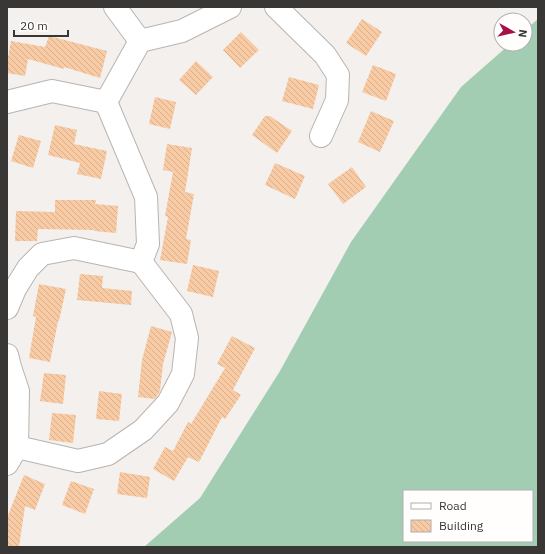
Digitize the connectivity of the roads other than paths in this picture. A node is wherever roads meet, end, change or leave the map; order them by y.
1 (115, 7) edge
2 (230, 7) edge
3 (276, 7) edge
4 (140, 41) junction
5 (7, 102) edge
6 (106, 102) junction
7 (321, 136) dead end
8 (141, 262) junction
9 (7, 308) edge
10 (7, 355) edge
11 (12, 456) edge

1 - 4 street
2 - 4 street
3 - 7 street
4 - 6 street
5 - 6 street
6 - 8 street
8 - 9 street
8 - 11 street
10 - 11 street

